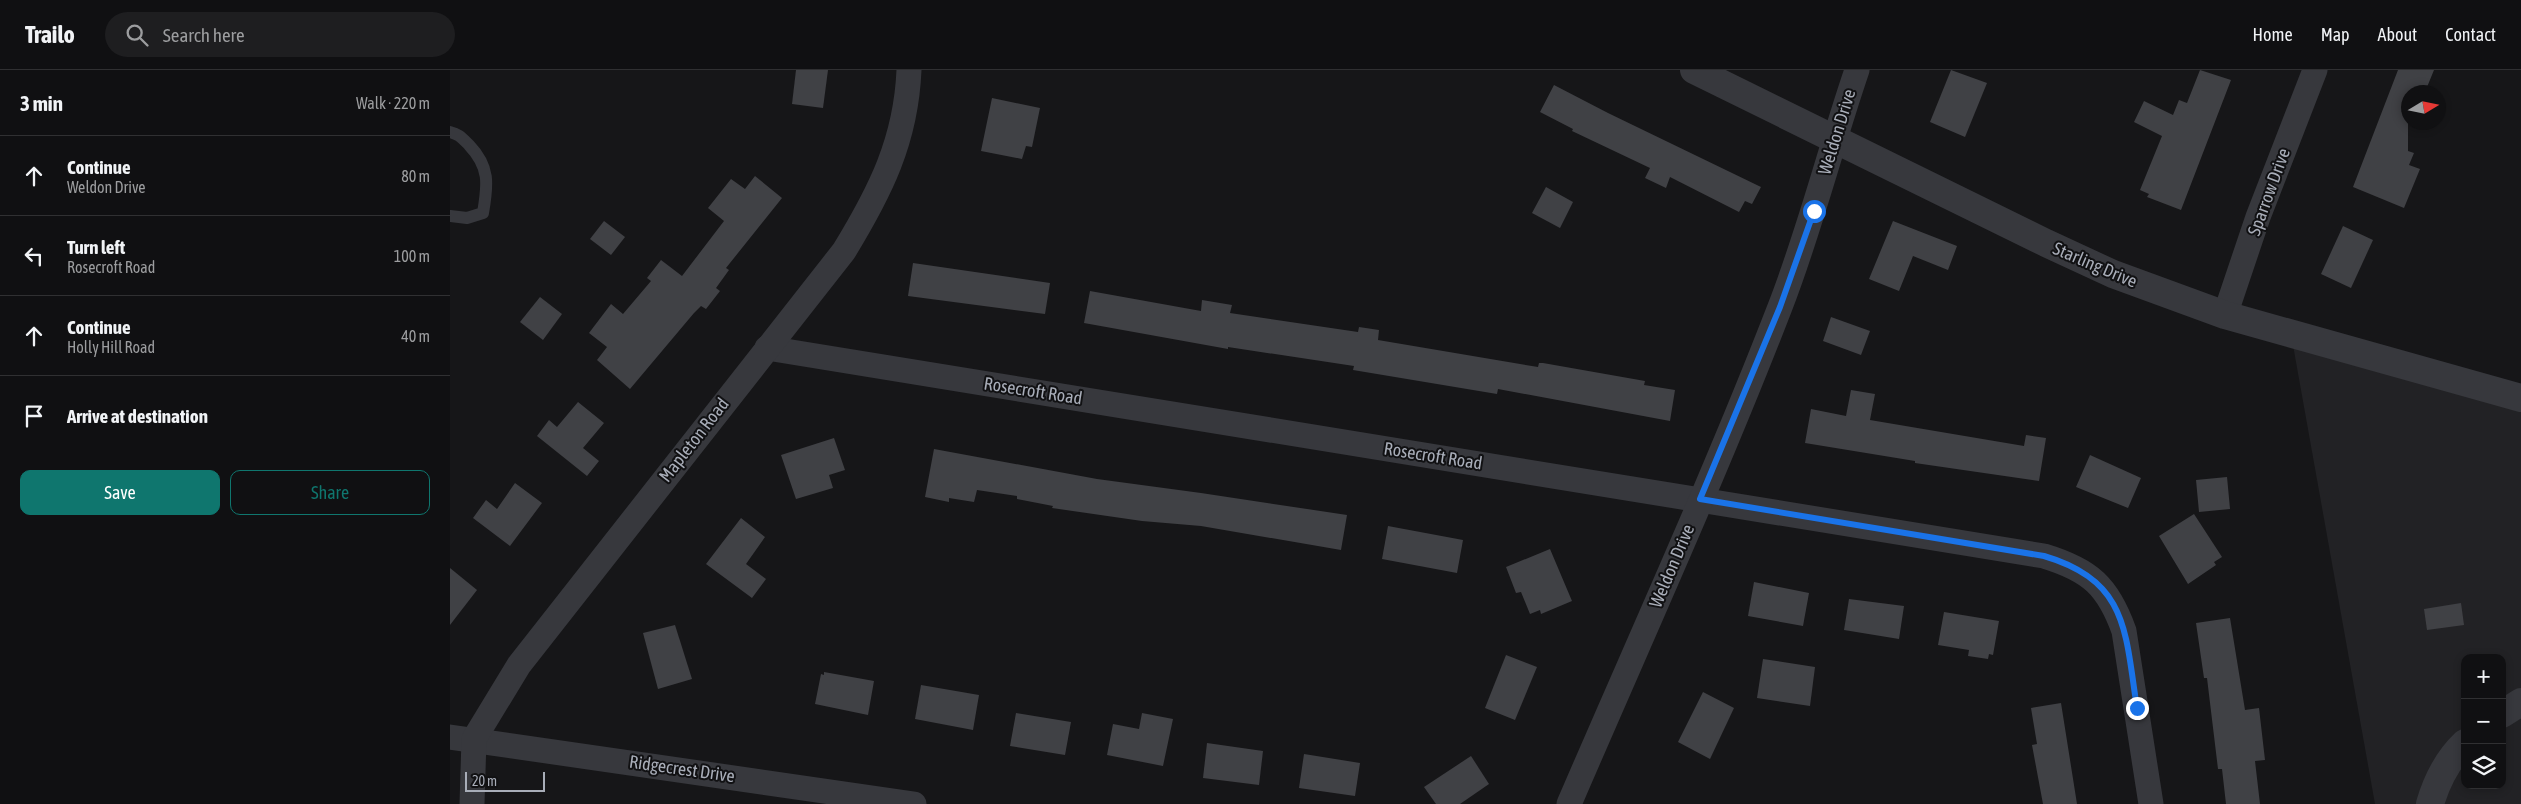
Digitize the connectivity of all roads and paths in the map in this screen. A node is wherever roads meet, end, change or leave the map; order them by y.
1 (909, 70) edge
2 (1694, 70) edge
3 (1857, 70) edge
4 (2315, 70) edge
5 (450, 132) edge
6 (1833, 139) junction
7 (450, 216) edge
8 (2225, 314) junction
9 (767, 348) junction
10 (2521, 398) edge
11 (1700, 499) junction
12 (2521, 702) edge
13 (2506, 711) edge
14 (450, 737) edge
15 (474, 738) junction
16 (2464, 744) edge
17 (472, 804) edge
18 (914, 804) edge
19 (1569, 804) edge
20 (2151, 804) edge
21 (2430, 804) edge

1 - 9 street, Mapleton Road
2 - 6 street, Starling Drive
3 - 6 street, Weldon Drive
4 - 8 street, Sparrow Drive
5 - 7 lane
6 - 8 street, Starling Drive
6 - 11 street, Weldon Drive
8 - 10 street, Starling Drive
9 - 11 street, Rosecroft Road
9 - 15 street, Mapleton Road
11 - 19 street, Weldon Drive
11 - 20 street, Rosecroft Road
12 - 13 street
14 - 15 street, Ridgecrest Drive
15 - 17 street, Mapleton Road
15 - 18 street, Ridgecrest Drive
16 - 21 street

